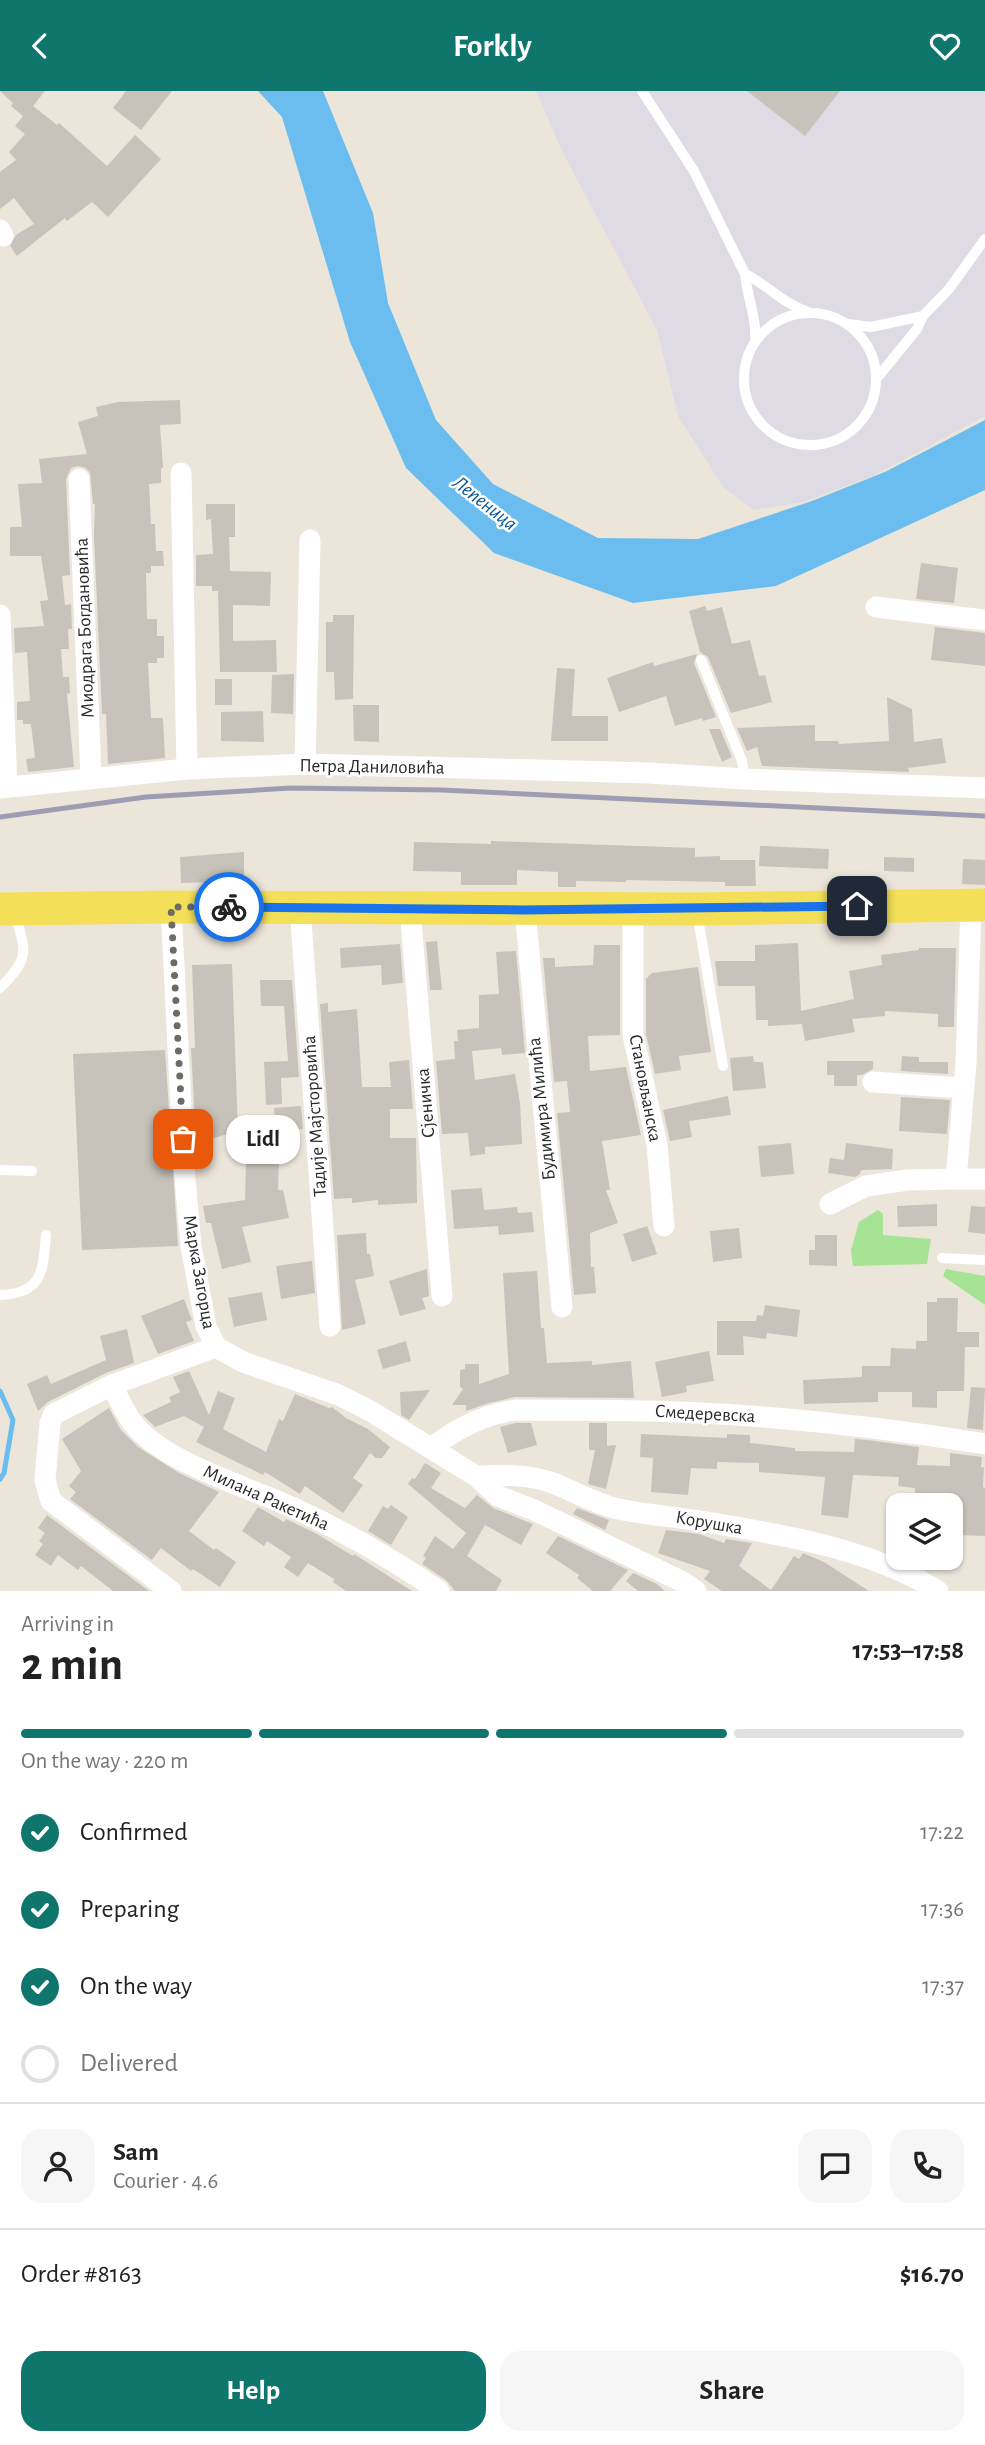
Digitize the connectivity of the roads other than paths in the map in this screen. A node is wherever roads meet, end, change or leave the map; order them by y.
1 (642, 91) edge
2 (985, 239) edge
3 (745, 274) junction
4 (809, 312) junction
5 (923, 316) junction
6 (848, 324) junction
7 (755, 341) junction
8 (877, 377) junction
9 (181, 473) dead end
10 (79, 479) dead end
11 (310, 540) dead end
12 (876, 607) dead end
13 (0, 615) edge
14 (985, 620) edge
15 (701, 660) dead end
16 (306, 764) junction
17 (187, 769) junction
18 (91, 777) junction
19 (745, 779) junction
20 (4, 787) edge
21 (985, 788) edge
22 (978, 905) edge
23 (171, 907) junction
24 (300, 907) junction
25 (633, 908) junction
26 (6, 909) edge
27 (410, 909) junction
28 (697, 909) junction
29 (525, 910) junction
30 (0, 988) edge
31 (975, 1064) edge
32 (723, 1066) dead end
33 (873, 1082) dead end
34 (963, 1088) junction
35 (0, 1170) edge
36 (32, 1171) dead end
37 (956, 1179) junction
38 (985, 1179) edge
39 (830, 1204) dead end
40 (664, 1226) dead end
41 (46, 1235) dead end
42 (942, 1258) dead end
43 (985, 1261) edge
44 (0, 1294) edge
45 (442, 1296) dead end
46 (562, 1307) dead end
47 (330, 1326) dead end
48 (216, 1347) junction
49 (112, 1385) junction
50 (985, 1444) edge
51 (432, 1447) junction
52 (476, 1476) junction
53 (171, 1591) edge
54 (439, 1591) edge
55 (696, 1591) edge
56 (938, 1591) edge

1 - 3 lane
2 - 5 lane
3 - 4 lane
3 - 7 lane
4 - 6 lane
4 - 7 lane
5 - 6 lane
5 - 8 lane
6 - 8 lane
7 - 8 lane
9 - 17 street
10 - 18 street, Миодрага Богдановића
11 - 16 street
12 - 14 street
13 - 20 street
15 - 19 lane
16 - 17 street, Петра Даниловића
16 - 19 street, Петра Даниловића
17 - 18 street, Петра Даниловића
18 - 20 street, Петра Даниловића
19 - 21 street, Петра Даниловића
22 - 28 main road
22 - 31 street
23 - 24 main road
23 - 26 main road
23 - 48 street, Марка Загорца
24 - 27 main road
24 - 47 street, Тадије Мајсторовића
25 - 28 main road
25 - 29 main road
25 - 40 street, Становљанска
26 - 30 lane
27 - 29 main road
27 - 45 street, Сјеничка
28 - 32 lane
29 - 46 street, Будимира Милића
31 - 34 street
33 - 34 street
34 - 37 street
35 - 36 lane
37 - 38 street
37 - 39 street
41 - 44 lane
42 - 43 lane
48 - 49 street, Марка Загорца
48 - 51 street
49 - 53 street, Марка Загорца
49 - 54 street, Милана Ракетића
50 - 51 street, Смедеревска
51 - 52 street
52 - 55 street
52 - 56 street, Корушка

